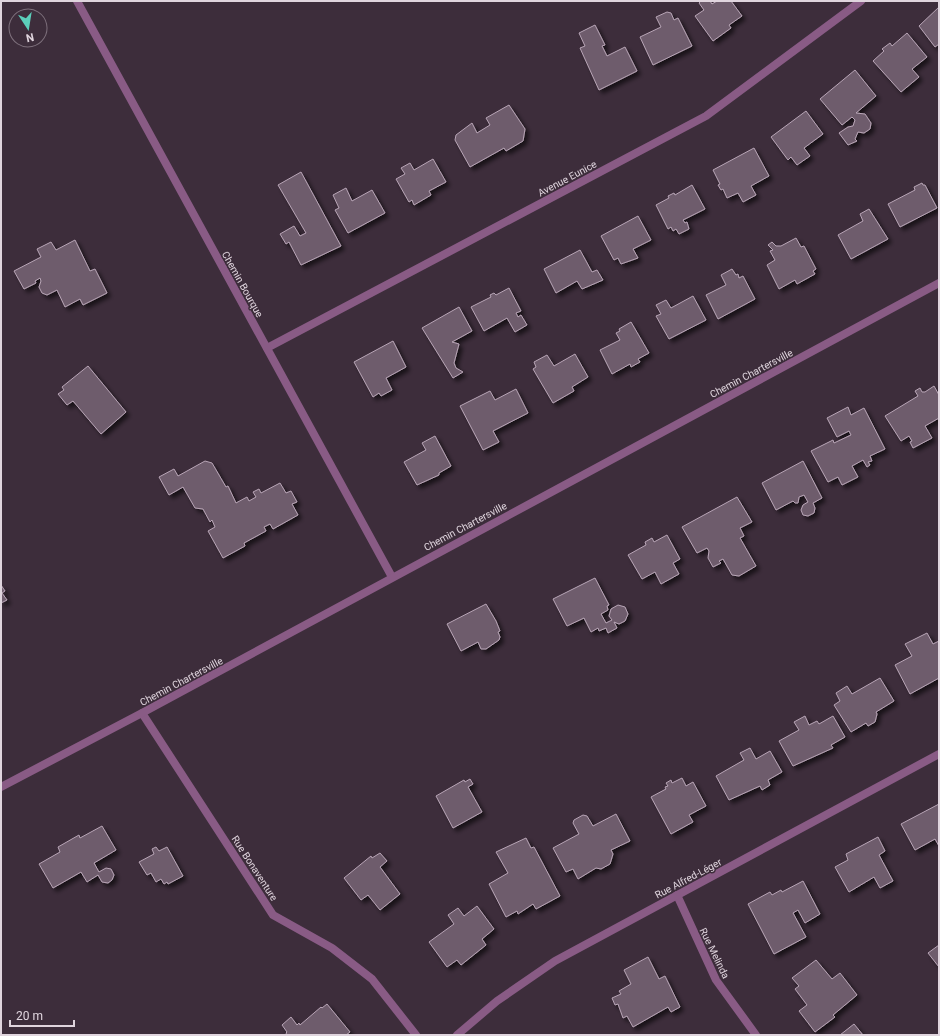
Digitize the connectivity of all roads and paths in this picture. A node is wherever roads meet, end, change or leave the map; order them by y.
1 (77, 1) edge
2 (861, 1) edge
3 (939, 283) edge
4 (267, 348) junction
5 (392, 577) junction
6 (142, 713) junction
7 (939, 754) edge
8 (1, 786) edge
9 (677, 895) junction
10 (416, 1035) edge
11 (457, 1035) edge
12 (756, 1035) edge

1 - 4 street, Chemin Bourque
2 - 4 street, Avenue Eunice
3 - 5 street, Chemin Chartersville
4 - 5 street, Chemin Bourque
5 - 6 street, Chemin Chartersville
6 - 8 street, Chemin Chartersville
6 - 10 street, Rue Bonaventure
7 - 9 street, Rue Alfred-Léger
9 - 11 street, Rue Alfred-Léger
9 - 12 street, Rue Melinda

